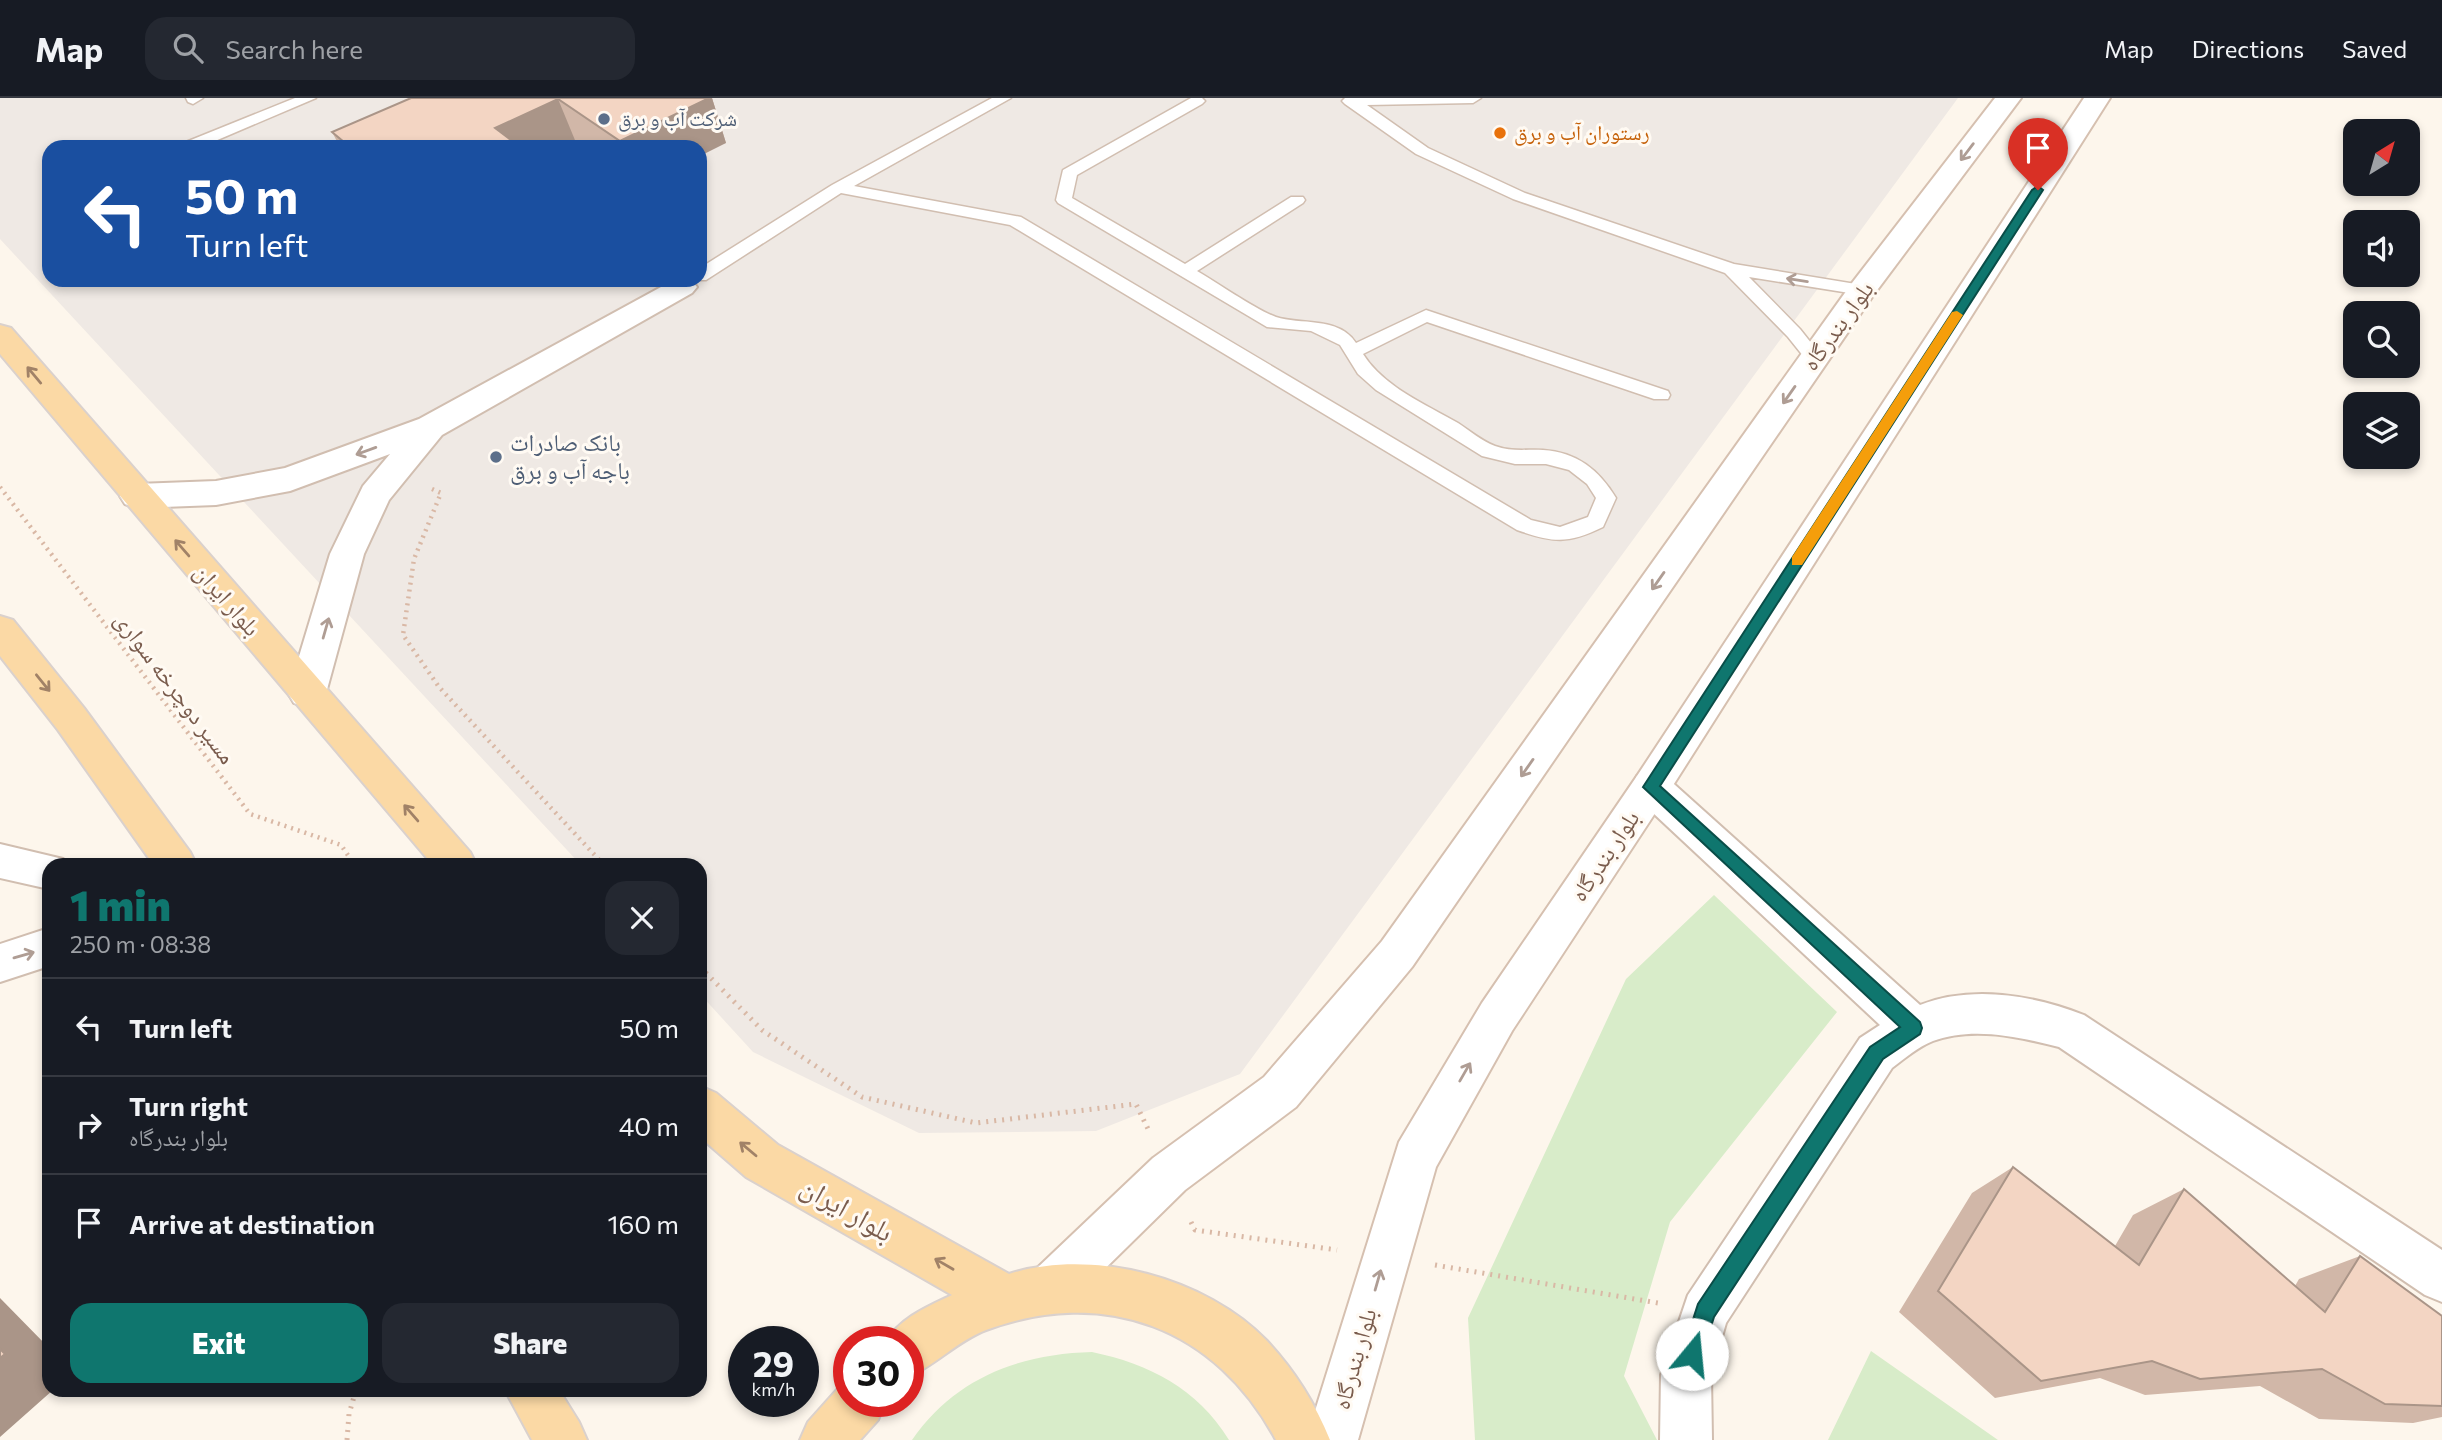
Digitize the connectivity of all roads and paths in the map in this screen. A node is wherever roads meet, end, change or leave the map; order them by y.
1 (308, 98) edge
2 (1003, 98) edge
3 (1472, 98) edge
4 (2008, 98) edge
5 (2097, 98) edge
6 (1197, 101) dead end
7 (1349, 101) edge
8 (204, 140) edge
9 (838, 188) junction
10 (1297, 200) dead end
11 (1731, 269) junction
12 (707, 271) edge
13 (1185, 271) junction
14 (681, 287) edge
15 (1863, 290) junction
16 (0, 335) edge
17 (1354, 351) junction
18 (1814, 358) junction
19 (1661, 395) dead end
20 (430, 427) junction
21 (392, 474) junction
22 (0, 487) edge
23 (137, 496) junction
24 (0, 629) edge
25 (307, 693) junction
26 (1651, 787) junction
27 (172, 858) edge
28 (351, 858) edge
29 (451, 858) edge
30 (597, 858) edge
31 (0, 861) edge
32 (42, 870) edge
33 (42, 949) edge
34 (0, 963) edge
35 (1913, 1028) junction
36 (707, 1114) edge
37 (2442, 1278) edge
38 (1051, 1287) junction
39 (1003, 1297) junction
40 (924, 1341) edge
41 (354, 1397) edge
42 (847, 1417) edge
43 (347, 1440) edge
44 (827, 1440) edge
45 (1304, 1440) edge
46 (1332, 1440) edge
47 (1686, 1440) edge

1 - 8 lane
2 - 9 lane
3 - 7 lane
4 -> 15 street, بلوار بندرگاه
5 - 26 street, بلوار بندرگاه
6 - 13 lane
7 - 11 lane
9 - 12 lane
9 - 17 lane
10 - 13 lane
15 -> 11 lane
11 - 18 lane
13 - 17 lane
14 - 20 street
15 - 18 street, بلوار بندرگاه
23 -> 16 main road, بلوار ایران
17 - 19 lane
18 -> 38 street, بلوار بندرگاه
20 - 21 street
20 -> 23 street
25 -> 21 street
21 - 30 path
22 - 28 path, مسیر دوچرخه سواری
25 -> 23 main road, بلوار ایران
24 -> 27 main road
29 -> 25 main road, بلوار ایران
26 - 35 street
46 -> 26 street, بلوار بندرگاه
31 - 32 street
34 -> 33 street
35 - 37 street
35 - 47 street
39 -> 36 main road, بلوار ایران
38 - 39 main road
38 - 45 main road
39 - 40 main road
41 - 43 path
42 - 44 main road

